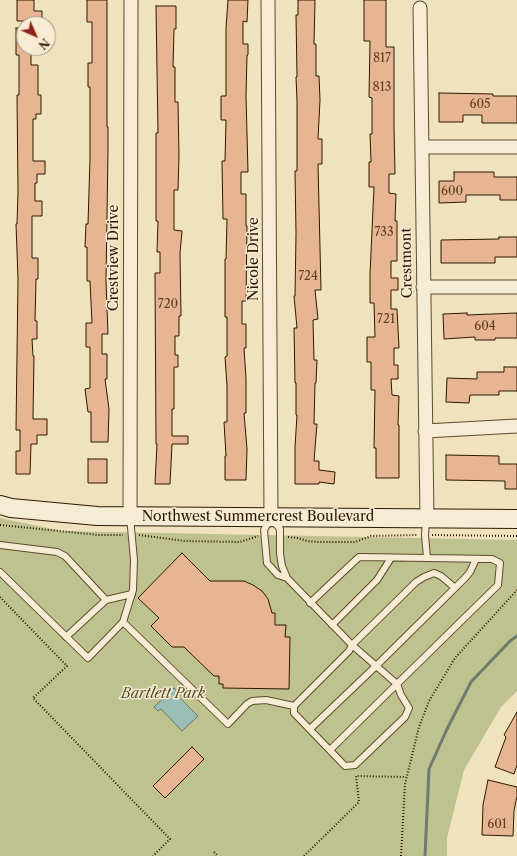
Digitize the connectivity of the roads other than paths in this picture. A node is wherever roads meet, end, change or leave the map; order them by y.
1 (131, 0) edge
2 (268, 0) edge
3 (420, 8) dead end
4 (422, 146) junction
5 (517, 147) edge
6 (423, 287) junction
7 (517, 287) edge
8 (517, 426) edge
9 (425, 431) junction
10 (0, 504) edge
11 (130, 517) junction
12 (271, 518) junction
13 (426, 519) junction
14 (517, 519) edge
15 (0, 545) edge
16 (391, 558) junction
17 (427, 558) junction
18 (476, 559) junction
19 (0, 572) edge
20 (287, 578) junction
21 (455, 588) junction
22 (132, 594) junction
23 (106, 600) junction
24 (310, 602) junction
25 (123, 622) junction
26 (332, 625) junction
27 (66, 637) junction
28 (352, 645) junction
29 (376, 666) junction
30 (397, 684) junction
31 (294, 706) junction
32 (310, 729) junction
33 (330, 750) junction

1 - 11 street, Crestview Drive
2 - 12 street, Nicole Drive
3 - 4 street, Crestmont
4 - 5 street
4 - 6 street, Crestmont
6 - 7 street
6 - 9 street, Crestmont
8 - 9 street
9 - 13 street, Crestmont
10 - 11 street, Northwest Summercrest Boulevard
11 - 12 street, Northwest Summercrest Boulevard
11 - 22 lane
12 - 13 street, Northwest Summercrest Boulevard
12 - 20 lane
12 - 20 lane
13 - 14 street, Northwest Summercrest Boulevard
13 - 17 lane
15 - 23 lane
16 - 17 lane
16 - 24 lane
16 - 26 lane
17 - 18 lane
18 - 21 lane
18 - 30 lane
19 - 27 lane
20 - 24 lane
21 - 28 lane
21 - 29 lane
22 - 23 lane
22 - 25 lane
23 - 27 lane
24 - 26 lane
25 - 27 lane
25 - 31 lane
26 - 28 lane
28 - 29 lane
28 - 31 lane
29 - 30 lane
29 - 32 lane
30 - 33 lane
30 - 33 lane
31 - 32 lane
32 - 33 lane

